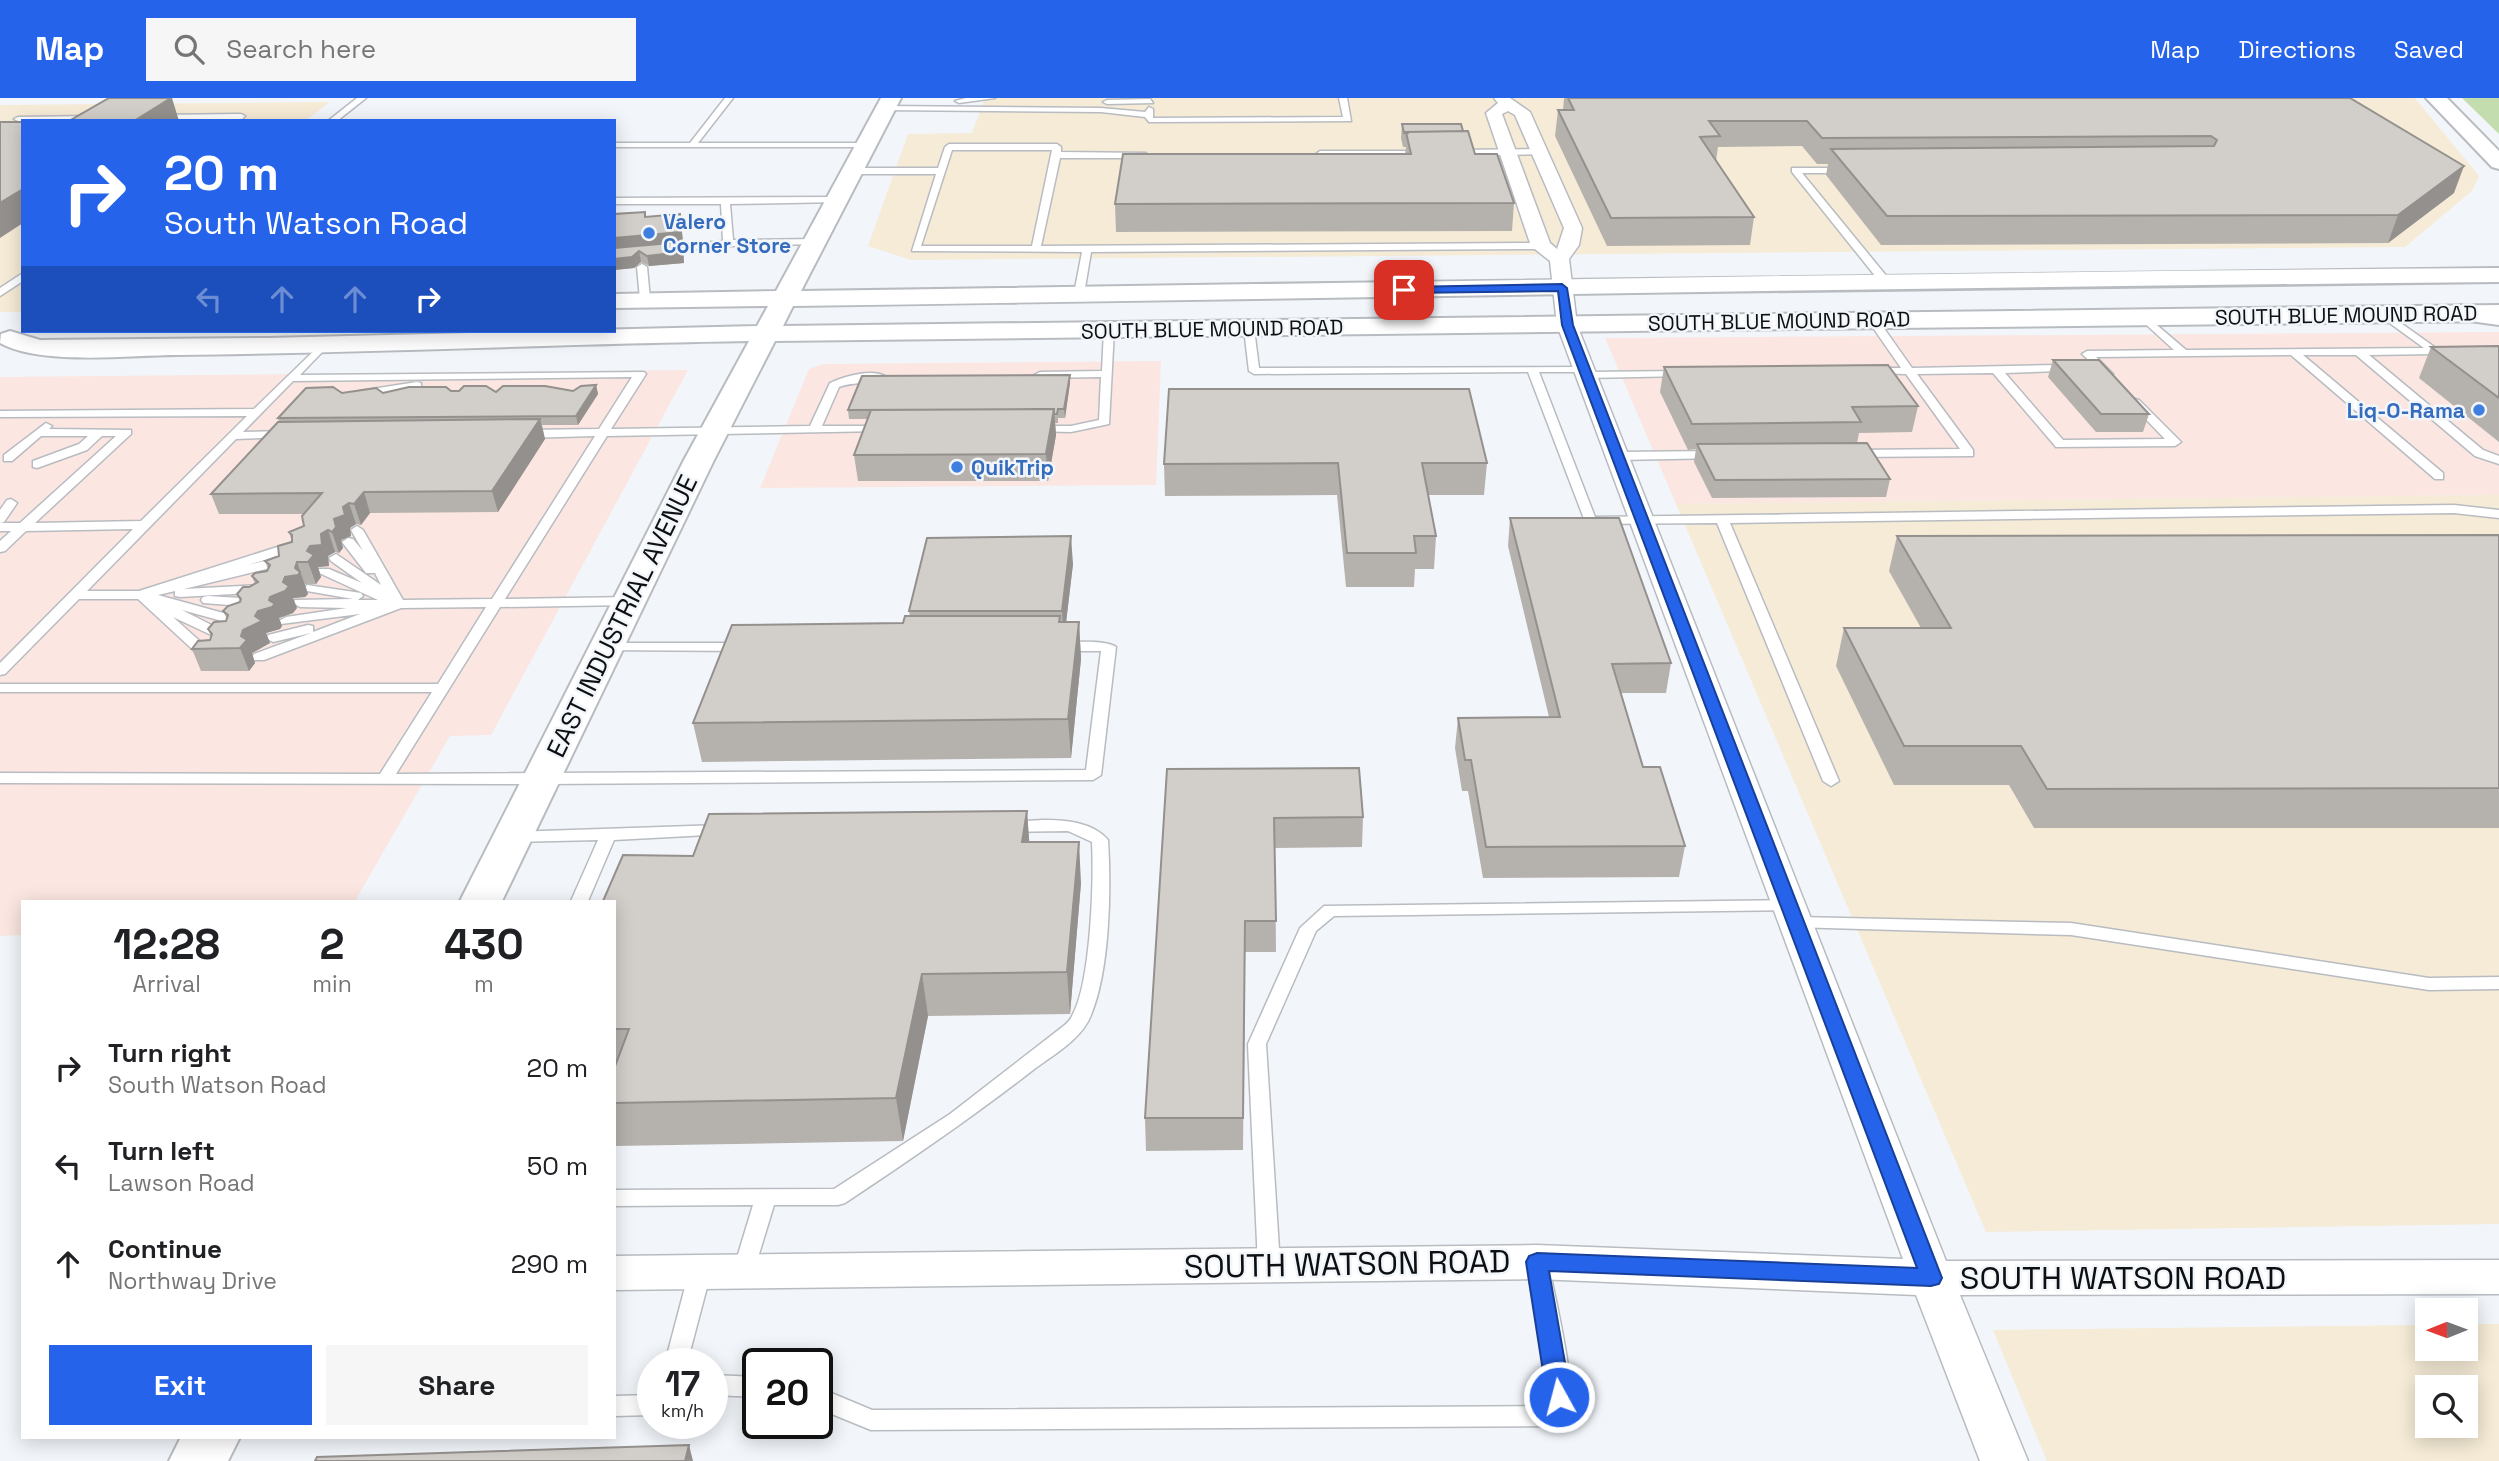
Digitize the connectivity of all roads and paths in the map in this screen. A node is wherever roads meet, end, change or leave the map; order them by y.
1 (362, 98) edge
2 (729, 98) edge
3 (991, 98) edge
4 (1343, 98) edge
5 (2436, 98) edge
6 (1148, 99) edge
7 (1505, 101) edge
8 (888, 103) edge
9 (947, 103) junction
10 (1149, 116) junction
11 (144, 117) edge
12 (102, 118) edge
13 (18, 119) edge
14 (237, 119) edge
15 (335, 119) edge
16 (616, 145) edge
17 (692, 145) junction
18 (866, 145) junction
19 (1541, 152) junction
20 (1446, 153) edge
21 (1509, 153) junction
22 (1315, 154) edge
23 (1433, 154) edge
24 (1056, 155) junction
25 (1153, 155) edge
26 (2499, 163) edge
27 (1863, 170) edge
28 (854, 171) junction
29 (942, 171) junction
30 (839, 200) junction
31 (616, 201) edge
32 (724, 201) junction
33 (816, 242) junction
34 (729, 243) junction
35 (1541, 246) junction
36 (1036, 249) junction
37 (1087, 249) junction
38 (653, 250) edge
39 (1559, 259) junction
40 (2499, 262) edge
41 (642, 267) edge
42 (2499, 275) edge
43 (2392, 276) junction
44 (21, 277) edge
45 (2101, 278) junction
46 (1884, 280) junction
47 (1562, 288) junction
48 (0, 293) edge
49 (1079, 294) junction
50 (787, 297) junction
51 (645, 299) junction
52 (616, 301) edge
53 (2384, 314) junction
54 (2499, 315) edge
55 (2144, 317) junction
56 (1872, 319) junction
57 (1567, 325) junction
58 (1249, 329) junction
59 (1110, 330) junction
60 (42, 333) edge
61 (768, 333) junction
62 (3, 342) edge
63 (323, 345) junction
64 (2293, 352) junction
65 (2358, 352) junction
66 (2087, 354) junction
67 (2183, 354) junction
68 (1532, 369) junction
69 (1996, 370) junction
70 (1909, 371) junction
71 (1585, 372) junction
72 (1856, 372) edge
73 (1107, 374) junction
74 (1694, 374) edge
75 (1025, 375) edge
76 (889, 377) edge
77 (292, 378) junction
78 (469, 381) junction
79 (2116, 384) edge
80 (510, 387) edge
81 (537, 388) edge
82 (489, 389) edge
83 (435, 391) edge
84 (2126, 393) edge
85 (344, 396) edge
86 (386, 396) edge
87 (259, 412) junction
88 (62, 413) junction
89 (0, 414) edge
90 (554, 425) edge
91 (815, 428) junction
92 (896, 428) edge
93 (1017, 429) edge
94 (99, 432) junction
95 (715, 432) junction
96 (38, 433) junction
97 (605, 433) junction
98 (303, 435) edge
99 (235, 436) junction
100 (83, 447) junction
101 (1847, 454) edge
102 (1726, 455) edge
103 (1618, 456) junction
104 (8, 458) dead end
105 (2499, 460) edge
106 (37, 464) dead end
107 (58, 464) dead end
108 (2439, 476) dead end
109 (12, 503) dead end
110 (2499, 514) edge
111 (0, 519) edge
112 (1722, 519) junction
113 (1642, 520) junction
114 (146, 525) junction
115 (0, 527) edge
116 (23, 527) junction
117 (356, 530) dead end
118 (303, 539) edge
119 (348, 542) dead end
120 (0, 548) edge
121 (292, 558) edge
122 (336, 558) dead end
123 (324, 572) dead end
124 (280, 573) edge
125 (268, 588) edge
126 (312, 588) dead end
127 (141, 594) junction
128 (77, 595) junction
129 (630, 601) junction
130 (256, 603) edge
131 (300, 603) dead end
132 (496, 603) junction
133 (399, 604) junction
134 (286, 621) dead end
135 (240, 622) edge
136 (273, 638) dead end
137 (227, 639) edge
138 (606, 647) junction
139 (764, 647) edge
140 (1040, 647) edge
141 (259, 657) dead end
142 (211, 659) edge
143 (0, 671) edge
144 (0, 688) edge
145 (442, 688) junction
146 (0, 778) edge
147 (385, 779) junction
148 (541, 779) junction
149 (1831, 781) dead end
150 (992, 827) edge
151 (736, 830) edge
152 (608, 835) junction
153 (512, 837) junction
154 (481, 900) edge
155 (580, 900) edge
156 (1794, 914) junction
157 (2499, 984) edge
158 (766, 1197) junction
159 (616, 1198) edge
160 (1537, 1262) junction
161 (1269, 1265) junction
162 (744, 1271) junction
163 (700, 1272) junction
164 (616, 1273) edge
165 (1931, 1278) junction
166 (2499, 1278) edge
167 (680, 1348) edge
168 (833, 1404) edge
169 (637, 1405) edge
170 (616, 1406) edge
171 (210, 1439) edge
172 (198, 1461) edge
173 (2004, 1461) edge

1 - 15 lane
2 - 17 lane
3 - 9 lane
4 - 10 lane
5 - 26 main road
6 - 9 lane
6 - 10 lane
7 - 19 street
7 - 21 street
8 - 9 lane
8 - 10 lane
8 - 18 main road, EAST INDUSTRIAL AVENUE
11 - 14 lane
12 - 13 lane
16 - 17 lane
17 - 18 lane
18 - 28 main road, EAST INDUSTRIAL AVENUE
19 - 21 lane
19 - 39 street
20 - 21 lane
21 - 35 street
22 - 23 lane
24 - 25 lane
24 - 29 lane
24 - 36 lane
27 - 46 lane
28 - 29 lane
28 - 30 main road, EAST INDUSTRIAL AVENUE
29 - 36 lane
30 - 32 lane
30 - 33 main road, EAST INDUSTRIAL AVENUE
31 - 32 lane
32 - 34 lane
33 - 34 lane
33 - 50 main road, EAST INDUSTRIAL AVENUE
34 - 38 lane
35 - 37 lane
35 - 39 street
36 - 37 lane
37 - 49 lane
39 - 47 street
40 - 43 main road
41 - 51 lane
42 - 43 main road, SOUTH BLUE MOUND ROAD
43 - 45 main road, SOUTH BLUE MOUND ROAD
44 - 48 lane
45 - 46 main road, SOUTH BLUE MOUND ROAD
45 - 55 main road
46 - 47 main road, SOUTH BLUE MOUND ROAD
47 - 49 main road, SOUTH BLUE MOUND ROAD
47 - 57 street
49 - 50 main road, SOUTH BLUE MOUND ROAD
50 - 51 main road, SOUTH BLUE MOUND ROAD
50 - 61 main road, EAST INDUSTRIAL AVENUE
51 - 52 main road, SOUTH BLUE MOUND ROAD
53 - 54 main road, SOUTH BLUE MOUND ROAD
53 - 55 main road, SOUTH BLUE MOUND ROAD
53 - 65 lane
55 - 56 main road, SOUTH BLUE MOUND ROAD
55 - 67 lane
56 - 57 main road, SOUTH BLUE MOUND ROAD
56 - 70 lane
57 - 58 main road, SOUTH BLUE MOUND ROAD
57 - 71 street
58 - 59 main road, SOUTH BLUE MOUND ROAD
58 - 68 lane
59 - 61 main road, SOUTH BLUE MOUND ROAD
59 - 73 lane
60 - 62 main road, SOUTH BLUE MOUND ROAD
61 - 63 main road, SOUTH BLUE MOUND ROAD
61 - 95 main road, EAST INDUSTRIAL AVENUE
62 - 63 main road, SOUTH BLUE MOUND ROAD
63 - 77 lane
64 - 65 lane
64 - 67 lane
64 - 108 lane
65 - 105 lane
66 - 67 lane
66 - 69 lane
66 - 79 lane
68 - 71 lane
68 - 113 lane
69 - 70 lane
69 - 84 lane
70 - 72 lane
70 - 101 lane
71 - 74 lane
71 - 103 street
73 - 75 lane
73 - 93 lane
76 - 91 lane
77 - 78 lane
77 - 87 lane
78 - 80 lane
78 - 81 lane
78 - 82 lane
78 - 83 lane
78 - 85 lane
78 - 86 lane
78 - 97 lane
87 - 88 lane
87 - 99 lane
88 - 89 lane
88 - 96 lane
90 - 97 lane
91 - 92 lane
91 - 95 lane
94 - 96 lane
94 - 100 lane
94 - 116 lane
95 - 97 lane
95 - 129 main road, EAST INDUSTRIAL AVENUE
96 - 104 lane
97 - 132 lane
98 - 99 lane
99 - 114 lane
100 - 106 lane
100 - 107 lane
102 - 103 lane
103 - 113 street
109 - 111 lane
110 - 112 lane
112 - 113 lane
112 - 149 lane
113 - 156 street
114 - 116 lane
114 - 128 lane
115 - 116 lane
116 - 120 lane
117 - 133 lane
118 - 127 lane
119 - 133 lane
121 - 127 lane
122 - 133 lane
123 - 133 lane
124 - 127 lane
125 - 127 lane
126 - 133 lane
127 - 128 lane
127 - 130 lane
127 - 135 lane
127 - 137 lane
127 - 142 lane
128 - 143 lane
129 - 132 lane
129 - 138 main road, EAST INDUSTRIAL AVENUE
131 - 133 lane
132 - 133 lane
132 - 145 lane
133 - 134 lane
133 - 136 lane
133 - 141 lane
138 - 139 lane
138 - 148 main road, EAST INDUSTRIAL AVENUE
140 - 148 lane
144 - 145 lane
145 - 147 lane
146 - 147 lane
147 - 148 lane
148 - 153 main road, EAST INDUSTRIAL AVENUE
150 - 158 lane
151 - 152 lane
152 - 153 lane
152 - 155 lane
153 - 154 main road, EAST INDUSTRIAL AVENUE
156 - 157 lane
156 - 161 lane
156 - 165 street
158 - 159 lane
158 - 162 lane
160 - 161 street, SOUTH WATSON ROAD
160 - 165 street, SOUTH WATSON ROAD
160 - 168 lane
161 - 162 street, SOUTH WATSON ROAD
162 - 163 street, SOUTH WATSON ROAD
163 - 164 street, SOUTH WATSON ROAD
163 - 167 lane
165 - 166 street, SOUTH WATSON ROAD
165 - 173 street
169 - 170 lane
171 - 172 main road

